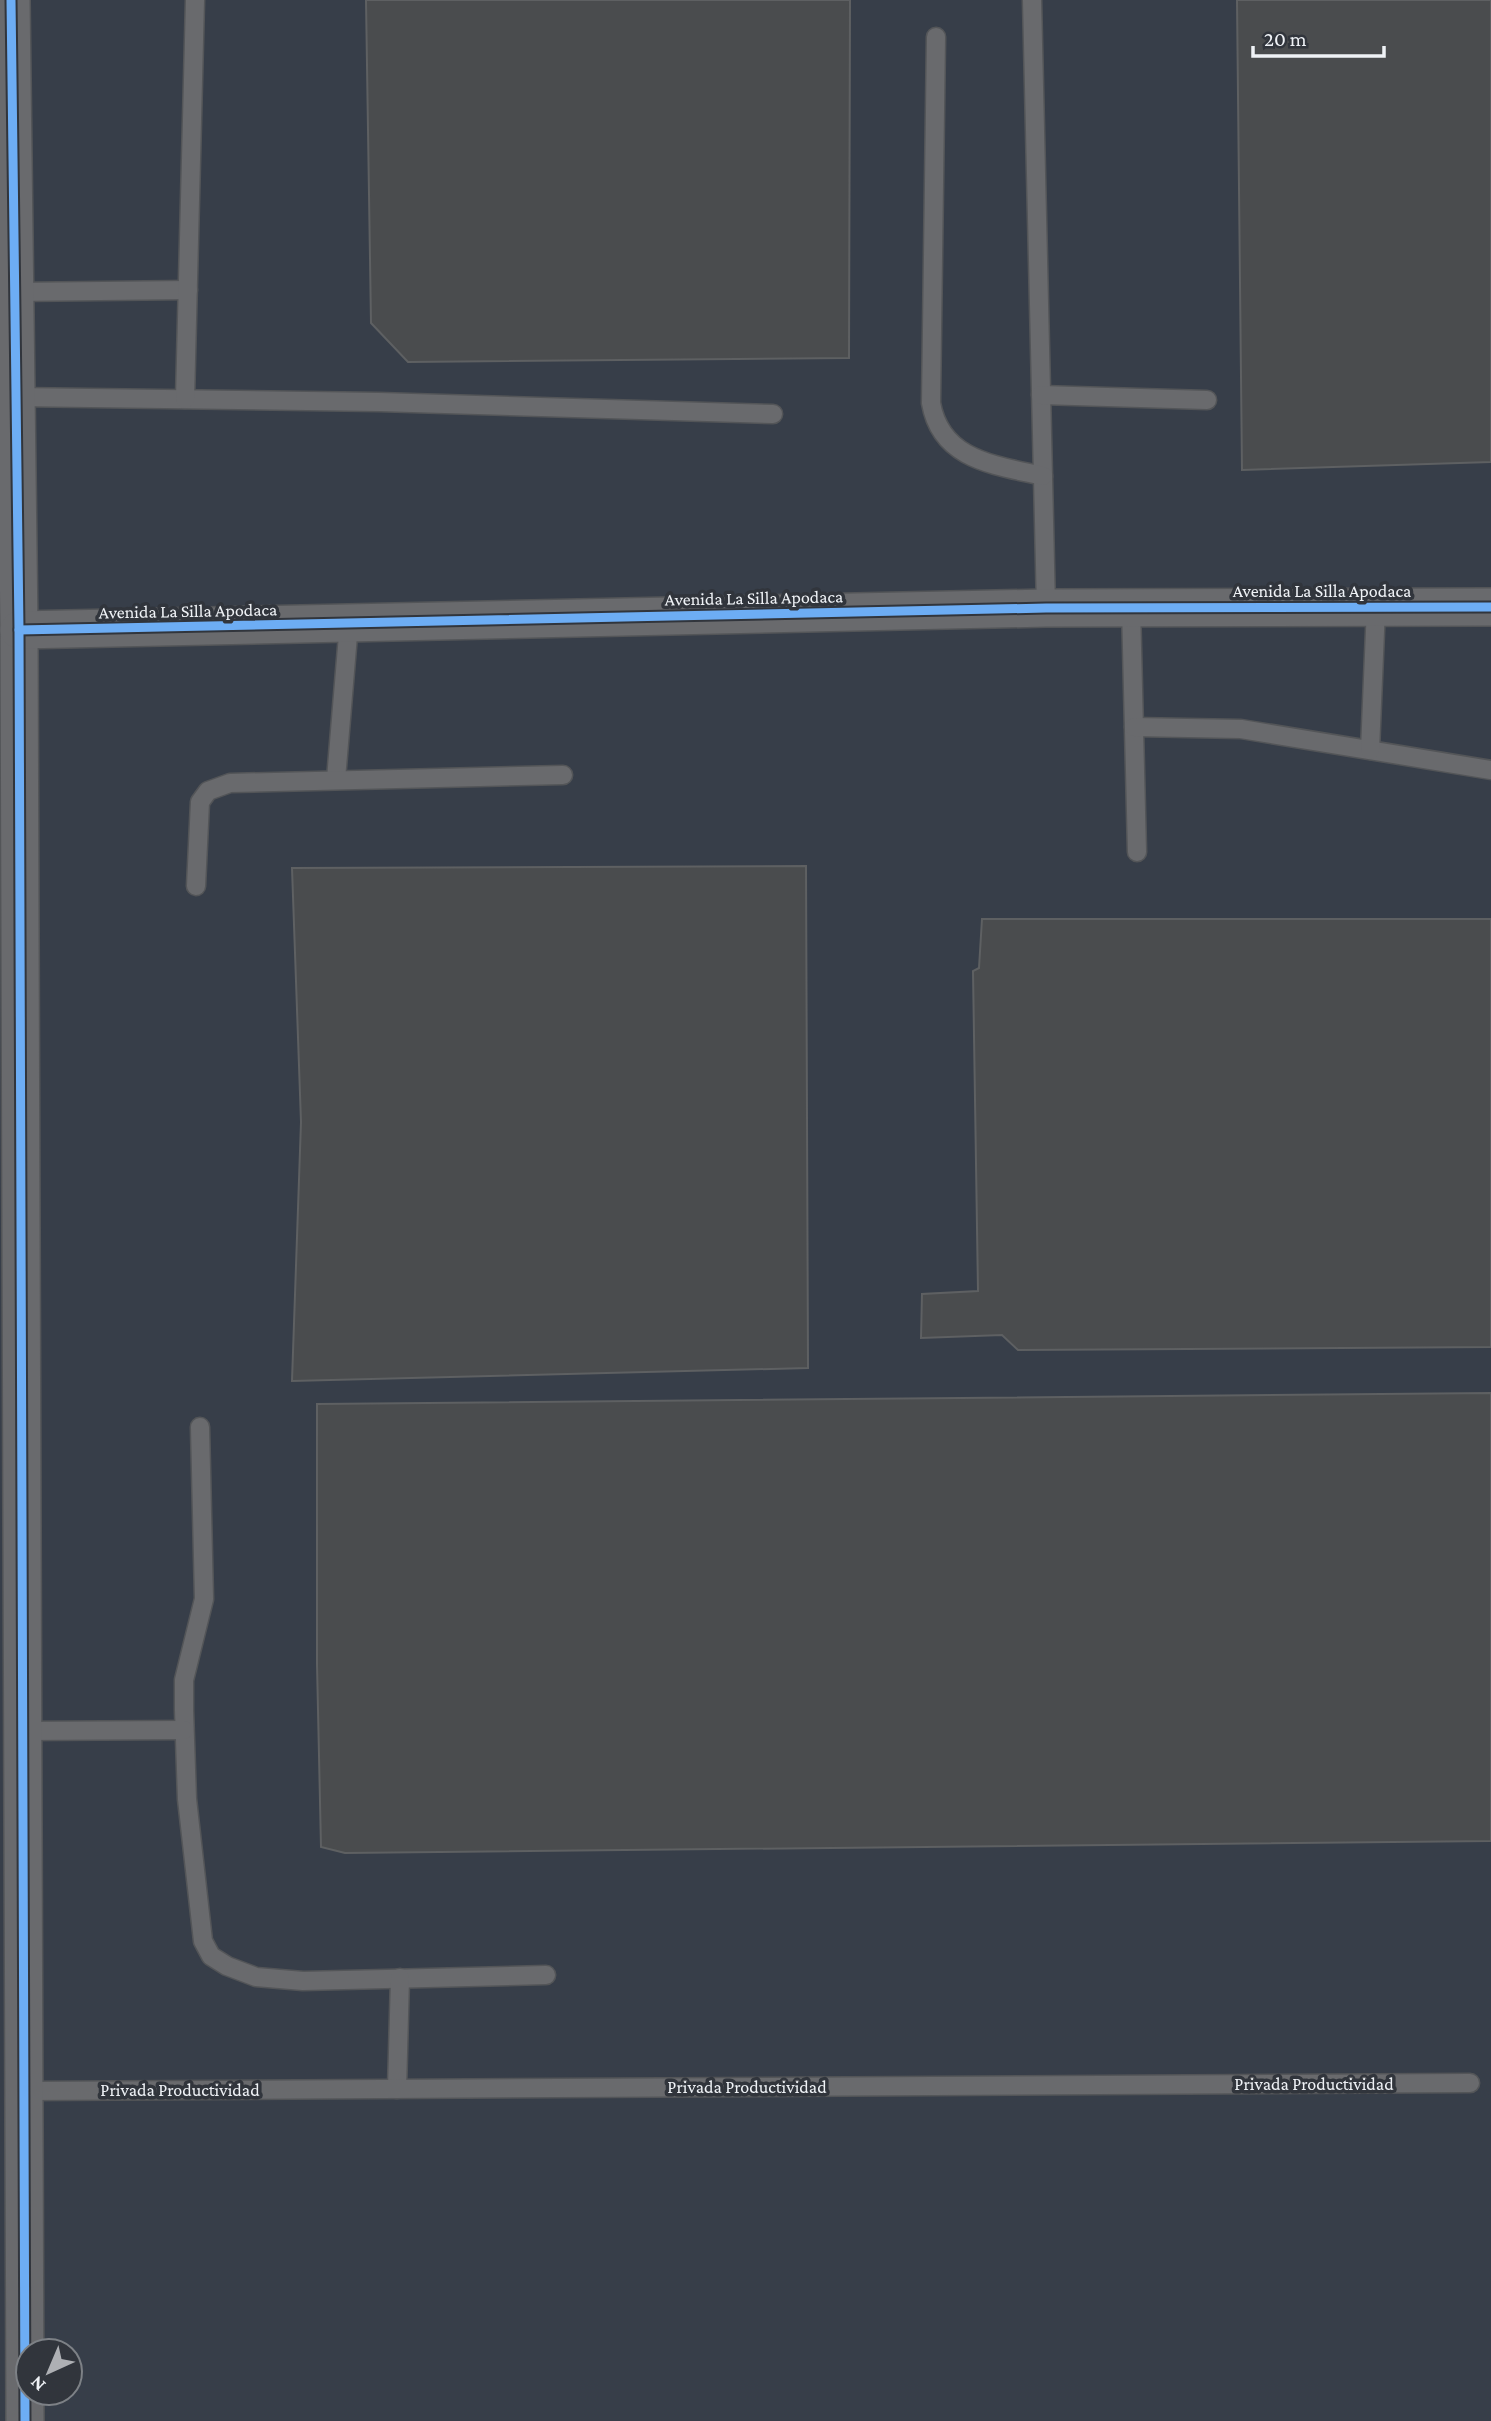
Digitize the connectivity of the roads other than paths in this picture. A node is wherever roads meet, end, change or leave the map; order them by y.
1 (11, 0) edge
2 (195, 0) edge
3 (1032, 0) edge
4 (936, 37) dead end
5 (188, 290) junction
6 (15, 292) junction
7 (1041, 395) junction
8 (16, 397) junction
9 (185, 399) junction
10 (1207, 400) dead end
11 (773, 414) dead end
12 (1043, 476) junction
13 (1131, 607) junction
14 (1376, 607) junction
15 (1491, 607) edge
16 (1046, 608) junction
17 (349, 623) junction
18 (19, 630) junction
19 (1134, 727) junction
20 (1370, 750) junction
21 (1491, 769) edge
22 (563, 775) dead end
23 (336, 779) junction
24 (1137, 852) dead end
25 (196, 886) dead end
26 (10, 1076) edge
27 (10, 1337) edge
28 (200, 1427) dead end
29 (184, 1730) junction
30 (22, 1731) junction
31 (11, 1845) edge
32 (546, 1975) dead end
33 (400, 1978) junction
34 (1469, 2083) dead end
35 (397, 2089) junction
36 (24, 2091) junction
37 (25, 2421) edge

1 - 6 street
2 - 5 lane
3 - 7 lane
4 - 12 lane
5 - 6 lane
5 - 9 lane
6 - 8 street
7 - 10 lane
7 - 12 lane
8 - 9 lane
8 - 18 street
9 - 11 lane
12 - 16 lane
13 - 14 street, Avenida La Silla Apodaca
13 - 16 street, Avenida La Silla Apodaca
13 - 19 lane
14 - 15 street, Avenida La Silla Apodaca
14 - 20 lane
16 - 17 street, Avenida La Silla Apodaca
17 - 18 street, Avenida La Silla Apodaca
17 - 23 lane
18 - 26 street
19 - 20 lane
19 - 24 lane
20 - 21 lane
22 - 23 lane
23 - 25 lane
26 - 27 street
27 - 30 street
28 - 29 lane
29 - 30 lane
29 - 33 lane
30 - 31 street
31 - 36 street
32 - 33 lane
33 - 35 lane
34 - 35 lane, Privada Productividad
35 - 36 lane, Privada Productividad
36 - 37 street

